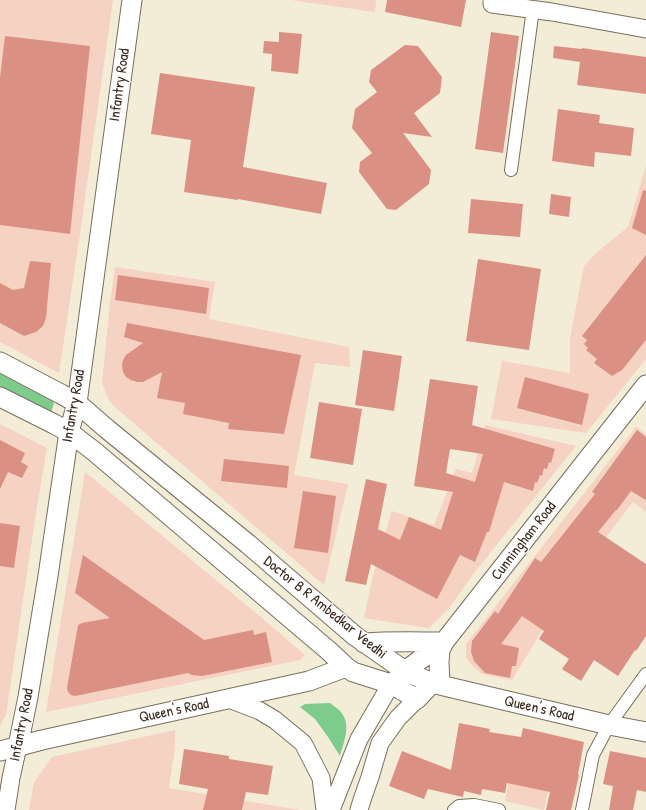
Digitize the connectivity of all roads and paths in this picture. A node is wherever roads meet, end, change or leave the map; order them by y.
1 (132, 0) edge
2 (492, 0) edge
3 (533, 10) junction
4 (646, 29) edge
5 (511, 170) dead end
6 (0, 362) edge
7 (646, 385) edge
8 (0, 397) edge
9 (77, 403) junction
10 (69, 432) junction
11 (444, 642) junction
12 (364, 643) junction
13 (346, 667) junction
14 (405, 671) junction
15 (646, 674) edge
16 (391, 684) junction
17 (436, 684) junction
18 (228, 699) junction
19 (417, 699) junction
20 (609, 725) junction
21 (646, 732) edge
22 (18, 746) junction
23 (0, 751) edge
24 (6, 810) edge
25 (325, 810) edge
26 (331, 810) edge
27 (359, 810) edge
28 (454, 810) edge
29 (499, 810) edge
30 (582, 810) edge

1 - 9 main road, Infantry Road
2 - 3 street
3 - 4 street
3 - 5 street
6 - 9 main road, Doctor B R Ambedkar Veedhi
7 - 11 main road, Cunningham Road
8 - 10 main road, Doctor B R Ambedkar Veedhi
9 - 10 main road, Infantry Road
9 - 12 main road, Doctor B R Ambedkar Veedhi
10 - 13 main road, Doctor B R Ambedkar Veedhi
10 - 22 main road, Infantry Road
11 - 12 main road
11 - 14 main road, Cunningham Road
11 - 17 main road
12 - 13 main road
12 - 14 main road, Doctor B R Ambedkar Veedhi
13 - 16 main road, Doctor B R Ambedkar Veedhi
13 - 18 main road, Queen's Road
14 - 16 main road, Cunningham Road
14 - 17 main road, Doctor B R Ambedkar Veedhi
15 - 20 street
16 - 19 main road, Doctor B R Ambedkar Veedhi
16 - 26 street
17 - 19 main road
17 - 20 main road, Queen's Road
18 - 22 main road, Queen's Road
18 - 25 street
19 - 27 street
20 - 21 main road, Queen's Road
20 - 30 street
22 - 23 main road, Queen's Road
22 - 24 street, Infantry Road
28 - 29 street

